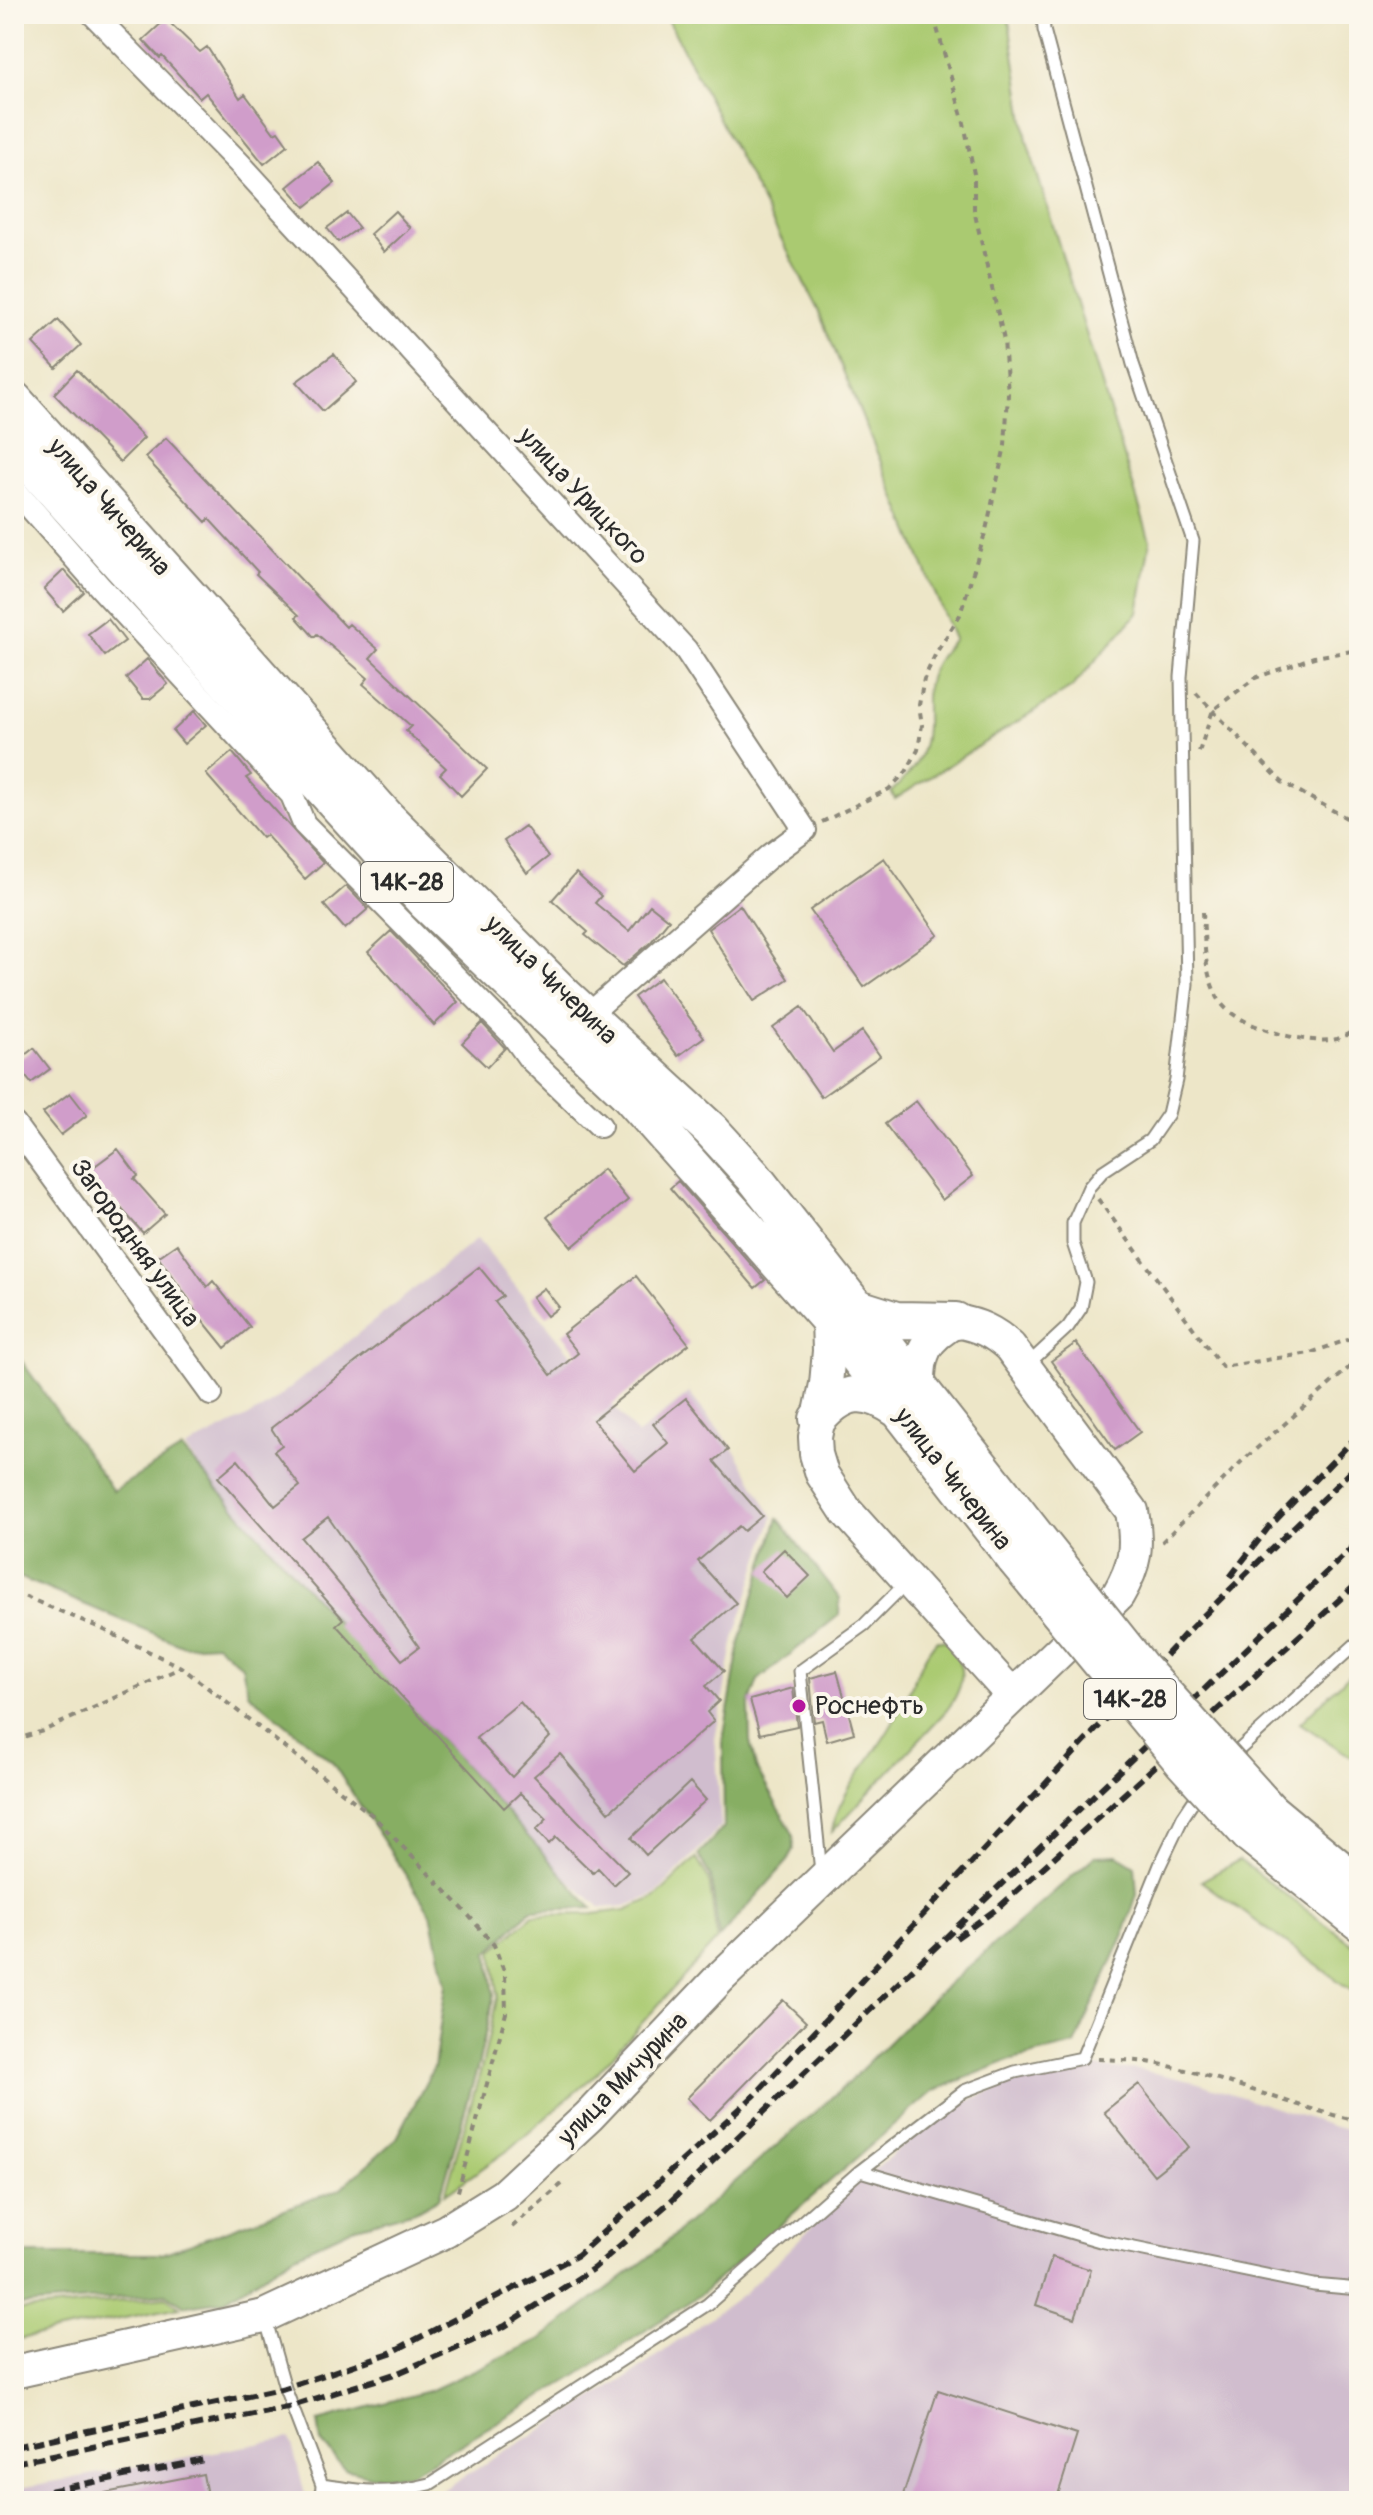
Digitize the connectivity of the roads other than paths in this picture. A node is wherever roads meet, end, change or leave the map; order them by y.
1 (93, 14) edge
2 (1043, 14) edge
3 (14, 400) edge
4 (14, 446) edge
5 (14, 489) edge
6 (587, 1016) junction
7 (14, 1124) edge
8 (600, 1126) dead end
9 (842, 1313) junction
10 (956, 1321) junction
11 (1024, 1367) junction
12 (211, 1394) dead end
13 (909, 1399) junction
14 (818, 1419) junction
15 (908, 1581) junction
16 (1359, 1641) edge
17 (1012, 1695) junction
18 (1218, 1770) dead end
19 (1208, 1780) dead end
20 (1260, 1822) junction
21 (822, 1879) junction
22 (1359, 1885) edge
23 (1359, 1922) edge
24 (860, 2171) junction
25 (1359, 2289) edge
26 (264, 2316) junction
27 (14, 2372) edge
28 (322, 2485) junction
29 (321, 2501) edge

1 - 6 street, улица Урицкого
2 - 11 lane
3 - 6 main road, улица Чичерина / 14К-28
4 - 9 main road, улица Чичерина / 14К-28
5 - 8 street
6 - 9 main road, улица Чичерина / 14К-28
7 - 12 street, Загородняя улица
9 - 10 main road
9 - 13 main road, улица Чичерина / 14К-28
9 - 14 main road
10 - 11 main road
10 - 13 main road
11 - 17 main road, улица Мичурина
13 - 14 main road
13 - 20 main road, улица Чичерина / 14К-28, bridge
14 - 15 main road
15 - 17 main road
15 - 21 lane
16 - 18 lane
17 - 21 main road, улица Мичурина
19 - 24 lane
20 - 22 main road, 14К-28
20 - 23 main road, 14К-28
21 - 26 main road, улица Мичурина
24 - 25 lane
24 - 28 lane
26 - 27 main road, улица Мичурина
26 - 28 lane
28 - 29 lane

